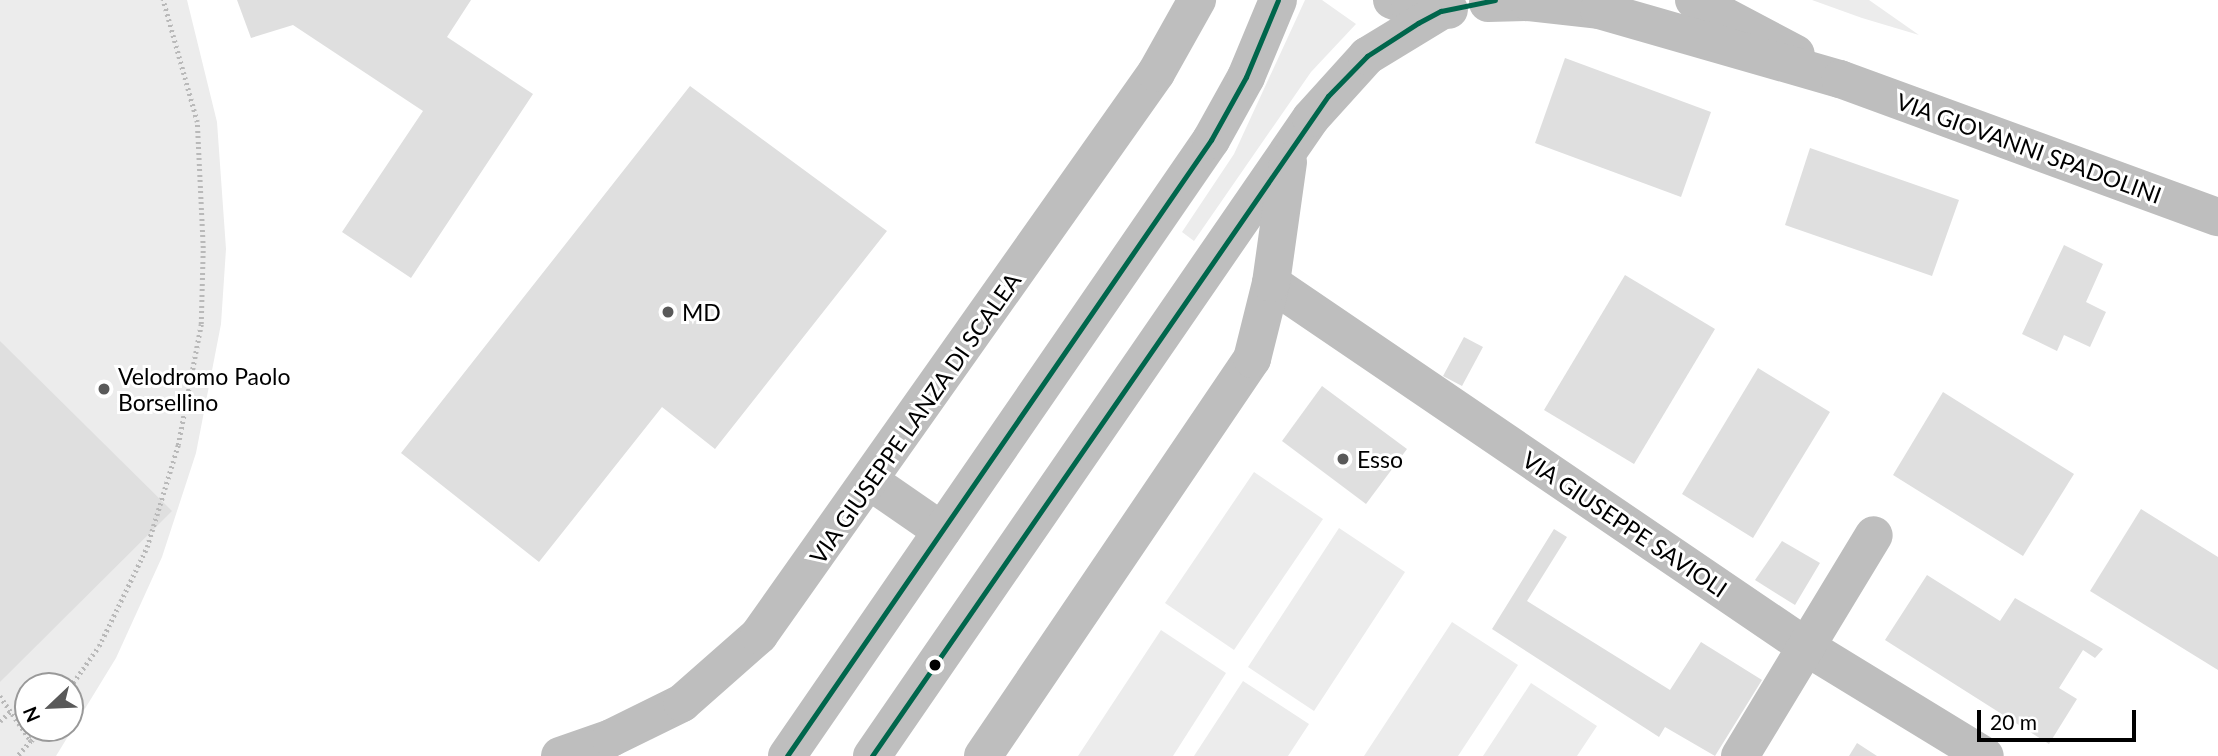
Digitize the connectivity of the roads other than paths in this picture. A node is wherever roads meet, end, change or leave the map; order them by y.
1 (1197, 0) edge
2 (1278, 0) edge
3 (1392, 0) edge
4 (1694, 0) edge
5 (1492, 1) edge
6 (1441, 11) junction
7 (1840, 79) junction
8 (1297, 139) junction
9 (2218, 217) edge
10 (1271, 283) junction
11 (870, 482) junction
12 (942, 531) junction
13 (1874, 536) dead end
14 (1808, 648) junction
15 (560, 756) edge
16 (788, 756) edge
17 (872, 756) edge
18 (983, 756) edge
19 (1740, 756) edge
20 (1985, 756) edge

1 - 11 street, VIA GIUSEPPE LANZA DI SCALEA
2 - 12 street
3 - 6 street
4 - 7 street, VIA GIOVANNI SPADOLINI
5 - 6 street, VIA GIOVANNI SPADOLINI
5 - 7 street, VIA GIOVANNI SPADOLINI
6 - 8 street
7 - 9 street, VIA GIOVANNI SPADOLINI
8 - 10 street
8 - 17 street
10 - 14 street, VIA GIUSEPPE SAVIOLI
10 - 18 street
11 - 12 street
11 - 15 street, VIA GIUSEPPE LANZA DI SCALEA
12 - 16 street
13 - 14 street
14 - 19 street
14 - 20 street, VIA GIUSEPPE SAVIOLI

